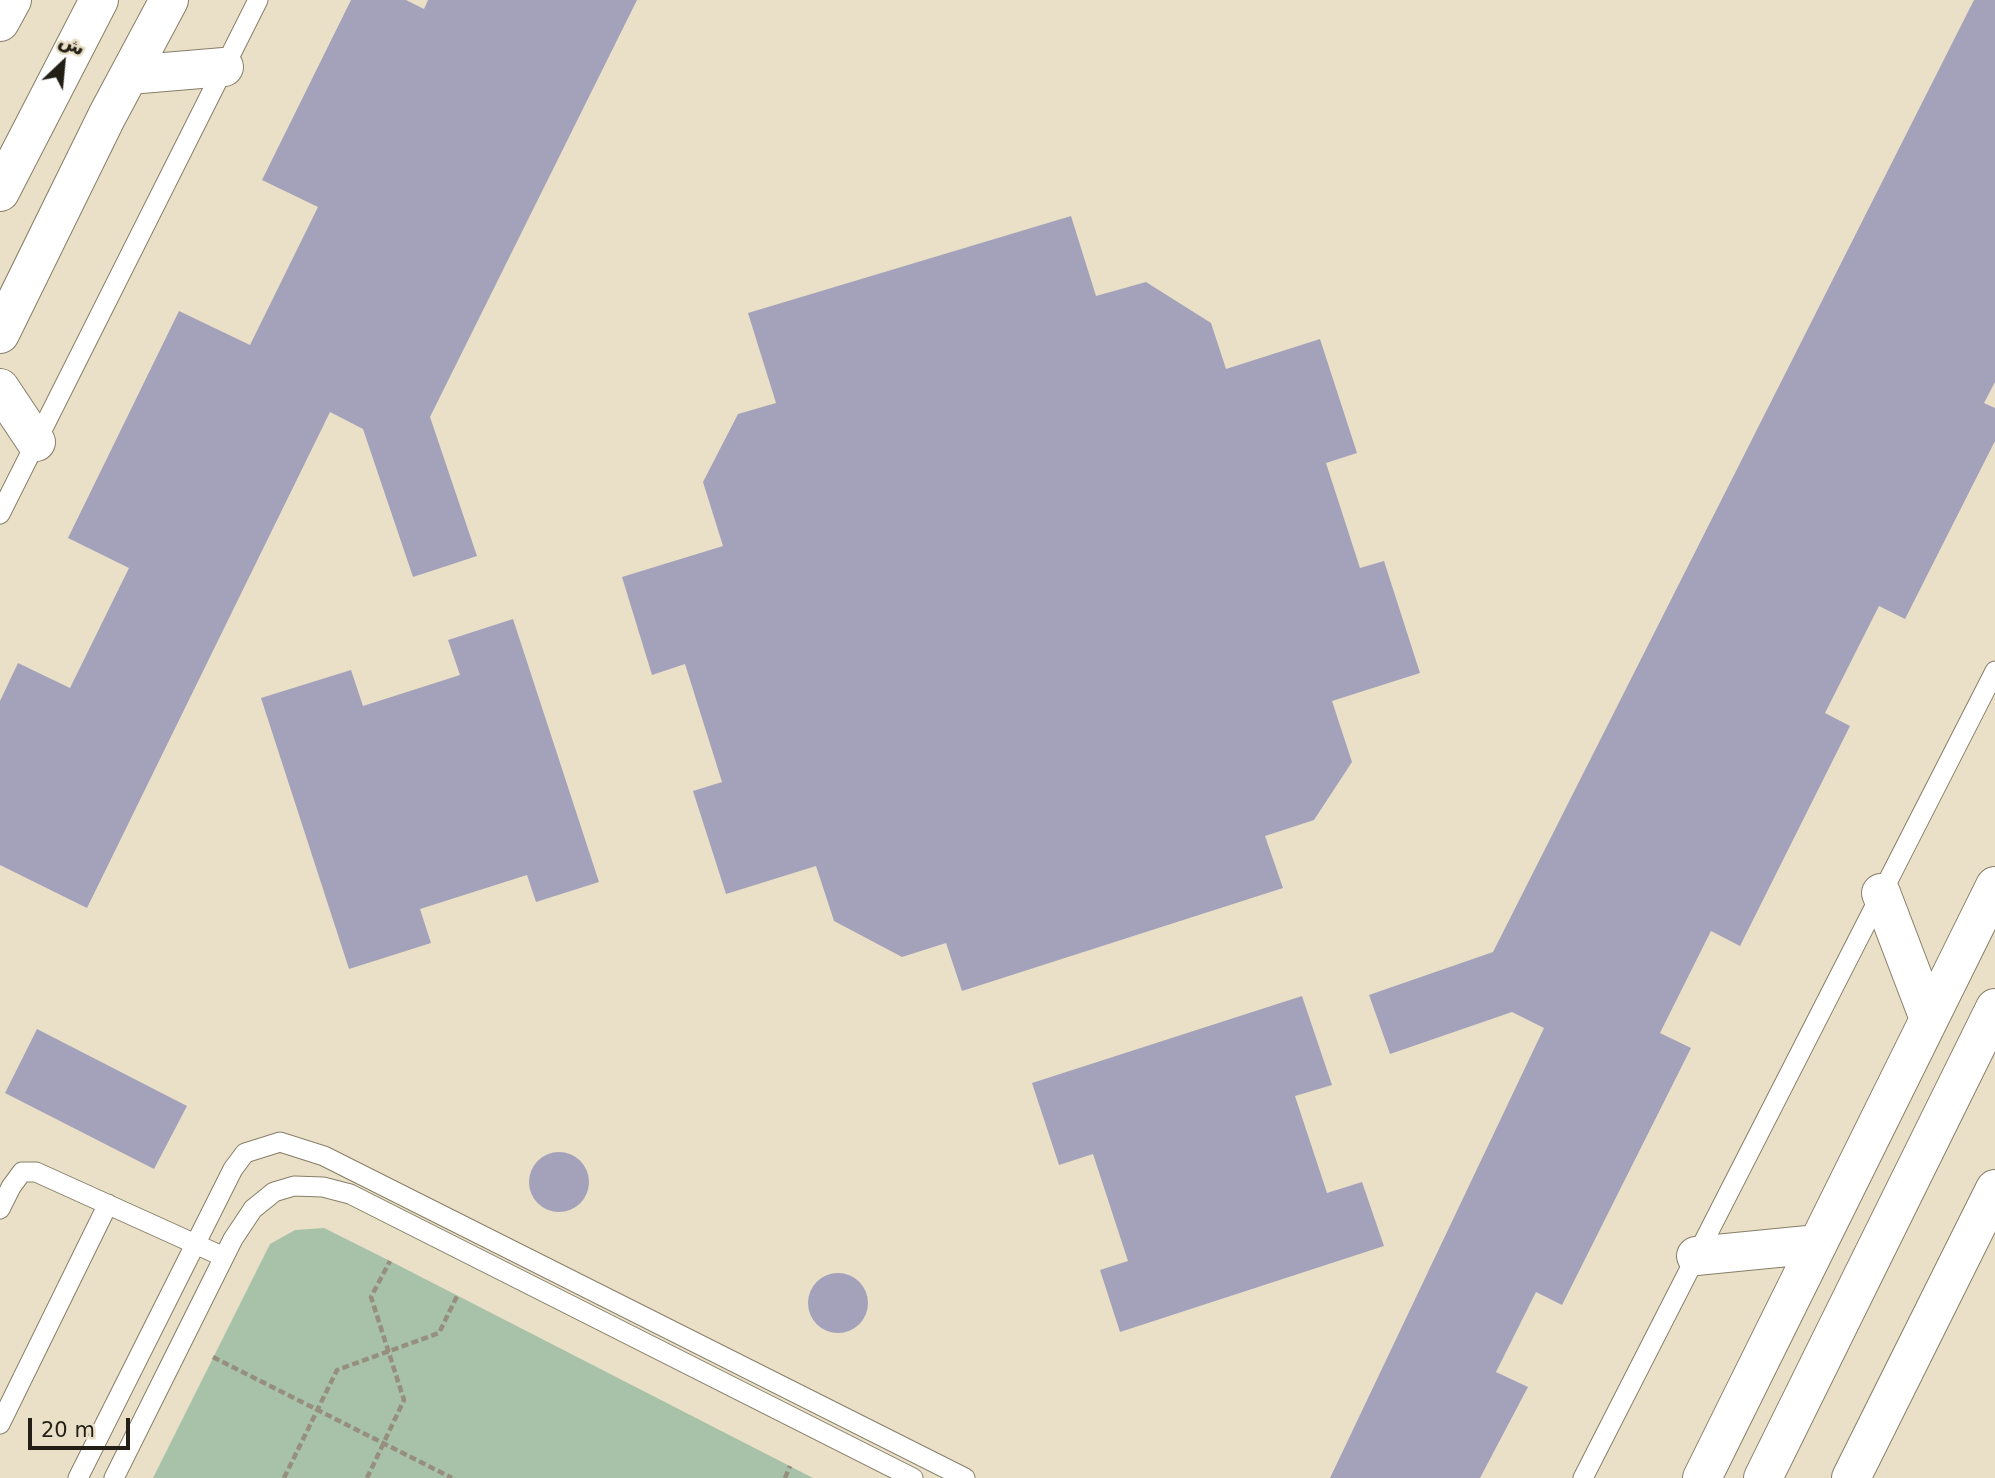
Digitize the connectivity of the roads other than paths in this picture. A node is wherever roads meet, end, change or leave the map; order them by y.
1 (12, 0) edge
2 (99, 0) edge
3 (169, 0) edge
4 (258, 0) edge
5 (0, 22) edge
6 (225, 67) junction
7 (129, 75) junction
8 (0, 192) edge
9 (0, 334) edge
10 (0, 388) edge
11 (36, 442) junction
12 (0, 514) edge
13 (1995, 671) edge
14 (1995, 886) edge
15 (1881, 893) junction
16 (1995, 1008) edge
17 (1929, 1019) junction
18 (1995, 1189) edge
19 (108, 1204) junction
20 (0, 1209) edge
21 (195, 1244) junction
22 (1818, 1244) junction
23 (1696, 1256) junction
24 (224, 1257) junction
25 (0, 1424) edge
26 (78, 1478) edge
27 (114, 1478) edge
28 (914, 1478) edge
29 (965, 1478) edge
30 (1583, 1478) edge
31 (1702, 1478) edge
32 (1763, 1478) edge
33 (1851, 1478) edge

1 - 5 street
2 - 8 street
3 - 7 street
4 - 6 lane
6 - 7 street
6 - 11 lane
7 - 9 street
10 - 11 street
11 - 12 lane
13 - 15 lane
14 - 17 street
15 - 17 street
15 - 23 lane
16 - 32 street
17 - 22 street
18 - 33 street
19 - 20 lane
19 - 21 lane
19 - 25 lane
21 - 24 lane
21 - 26 lane
21 - 29 lane
22 - 23 street
22 - 31 street
23 - 30 lane
24 - 27 lane
24 - 28 lane

